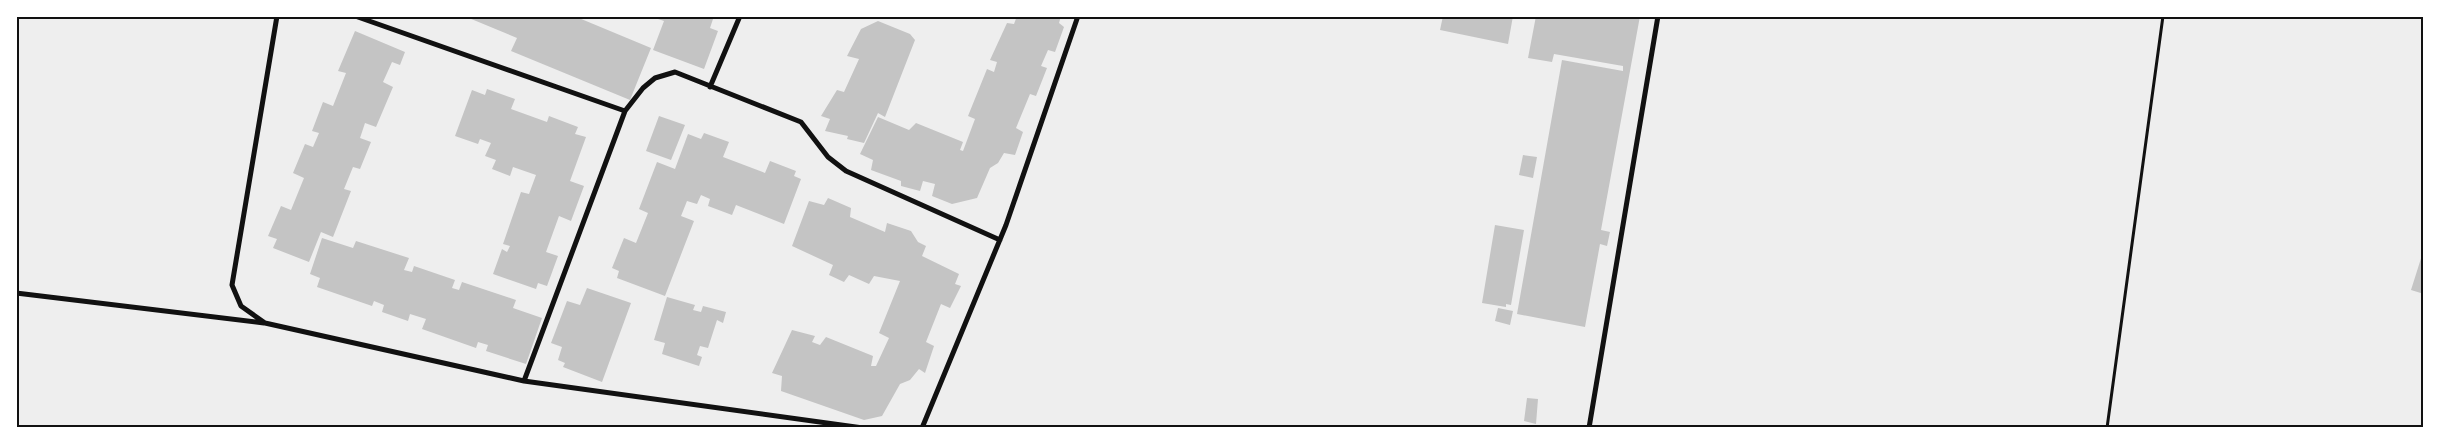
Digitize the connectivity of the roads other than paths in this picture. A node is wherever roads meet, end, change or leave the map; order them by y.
1 (277, 16) edge
2 (355, 16) edge
3 (740, 16) edge
4 (1078, 16) edge
5 (1658, 16) edge
6 (710, 87) junction
7 (624, 111) junction
8 (1000, 240) junction
9 (16, 293) edge
10 (265, 323) junction
11 (524, 381) junction
12 (863, 428) edge
13 (922, 428) edge
14 (1589, 428) edge

1 - 10 street
2 - 7 street
3 - 6 street
4 - 8 street
5 - 14 street
6 - 7 street
6 - 8 street
7 - 11 street
8 - 13 street
9 - 10 street
10 - 11 street
11 - 12 street

